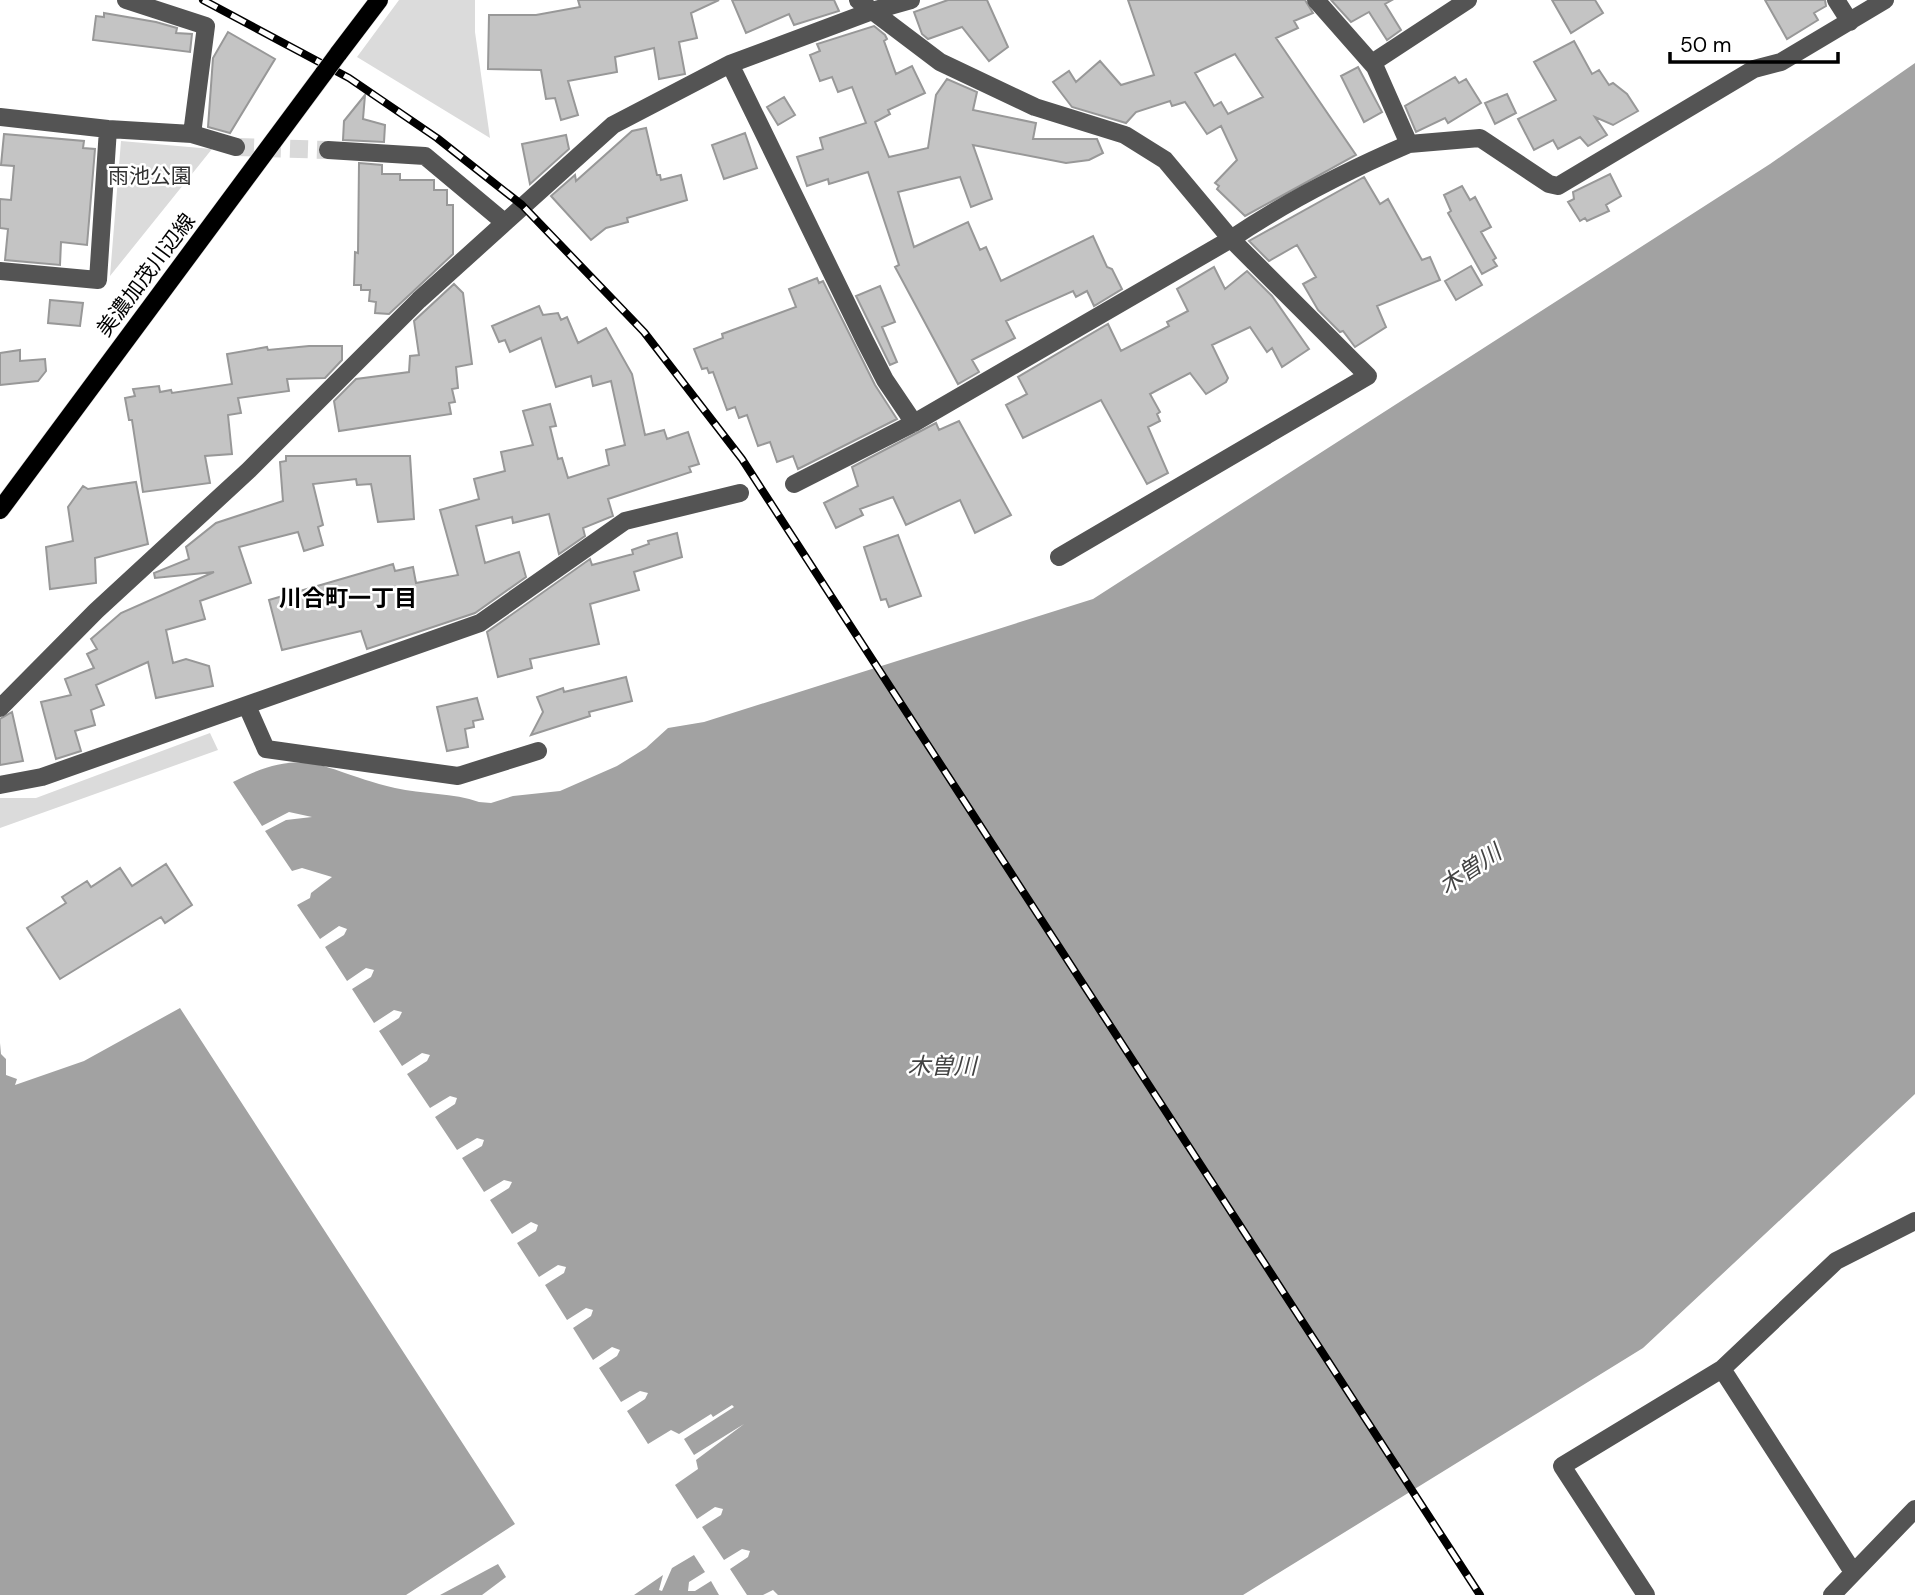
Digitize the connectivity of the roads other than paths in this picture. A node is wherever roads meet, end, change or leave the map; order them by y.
1 (126, 0) edge
2 (379, 0) edge
3 (911, 0) edge
4 (1316, 0) edge
5 (1468, 0) edge
6 (1836, 0) edge
7 (1885, 0) edge
8 (865, 5) edge
9 (1850, 22) junction
10 (1372, 63) junction
11 (730, 64) junction
12 (0, 117) edge
13 (107, 129) junction
14 (192, 134) junction
15 (1409, 144) junction
16 (236, 147) tunnel mouth
17 (327, 150) tunnel mouth
18 (504, 222) junction
19 (1231, 239) junction
20 (0, 271) edge
21 (914, 423) junction
22 (794, 484) dead end
23 (740, 493) dead end
24 (0, 510) edge
25 (1059, 557) dead end
26 (247, 706) junction
27 (0, 709) edge
28 (538, 751) dead end
29 (0, 785) edge
30 (1915, 1221) edge
31 (1722, 1369) junction
32 (1915, 1509) edge
33 (1853, 1572) junction
34 (1646, 1595) edge
35 (1832, 1595) edge

1 - 14 street
2 - 24 main road, 美濃加茂川辺線, bridge
3 - 8 street
4 - 10 street
5 - 10 street
6 - 9 street
7 - 9 street
8 - 11 street
8 - 19 street
9 - 15 street
10 - 15 street
11 - 18 street
11 - 21 street
12 - 13 street
13 - 14 street
13 - 20 street
14 - 16 street
15 - 19 street
17 - 18 street
18 - 27 street
19 - 21 street
19 - 25 street
21 - 22 street
23 - 26 street
26 - 28 street
26 - 29 street
30 - 31 street
31 - 33 street
31 - 34 street
32 - 33 street
33 - 35 street

